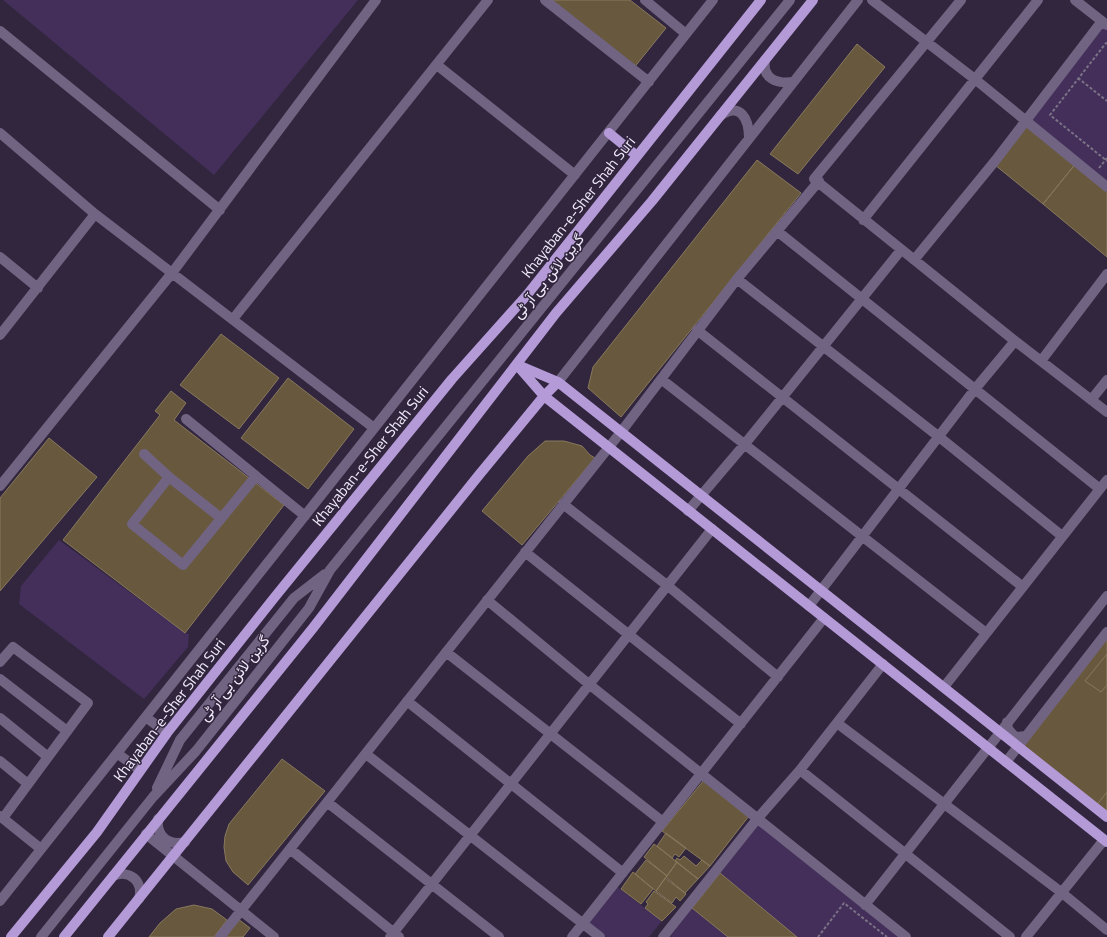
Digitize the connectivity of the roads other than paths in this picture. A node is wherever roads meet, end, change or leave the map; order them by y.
1 (376, 0) edge
2 (488, 0) edge
3 (545, 0) edge
4 (645, 0) edge
5 (713, 0) edge
6 (761, 0) edge
7 (790, 0) edge
8 (813, 0) edge
9 (858, 0) edge
10 (872, 0) edge
11 (961, 0) edge
12 (1038, 0) edge
13 (1075, 0) edge
14 (1105, 23) edge
15 (0, 31) edge
16 (686, 34) junction
17 (927, 42) junction
18 (765, 60) junction
19 (437, 65) junction
20 (976, 80) junction
21 (649, 82) junction
22 (793, 82) junction
23 (720, 116) junction
24 (1026, 121) junction
25 (0, 133) edge
26 (609, 133) junction
27 (749, 138) junction
28 (637, 156) junction
29 (575, 175) junction
30 (819, 181) junction
31 (1107, 187) edge
32 (220, 210) junction
33 (95, 214) junction
34 (863, 220) junction
35 (778, 231) junction
36 (901, 250) junction
37 (0, 257) edge
38 (914, 260) junction
39 (172, 273) junction
40 (1107, 274) edge
41 (737, 279) junction
42 (38, 288) junction
43 (862, 298) junction
44 (233, 320) junction
45 (697, 330) junction
46 (0, 335) edge
47 (1015, 341) junction
48 (822, 347) junction
49 (1041, 362) junction
50 (517, 364) junction
51 (661, 379) junction
52 (1107, 380) edge
53 (558, 382) junction
54 (975, 389) junction
55 (544, 396) junction
56 (782, 396) junction
57 (1091, 400) junction
58 (1107, 412) edge
59 (186, 419) dead end
60 (374, 428) junction
61 (621, 432) junction
62 (938, 436) junction
63 (744, 445) junction
64 (608, 447) junction
65 (144, 454) dead end
66 (256, 476) junction
67 (169, 477) junction
68 (1107, 480) edge
69 (0, 486) edge
70 (899, 488) junction
71 (1100, 489) junction
72 (701, 495) junction
73 (563, 504) junction
74 (688, 511) junction
75 (304, 516) junction
76 (221, 518) junction
77 (712, 529) junction
78 (862, 535) junction
79 (1062, 536) junction
80 (525, 552) junction
81 (330, 570) junction
82 (668, 586) junction
83 (1023, 587) junction
84 (821, 590) junction
85 (1107, 596) edge
86 (488, 600) junction
87 (809, 606) junction
88 (824, 618) junction
89 (1107, 632) edge
90 (986, 633) junction
91 (630, 635) junction
92 (446, 652) junction
93 (0, 662) edge
94 (883, 664) junction
95 (778, 677) junction
96 (0, 679) edge
97 (590, 685) junction
98 (944, 687) junction
99 (407, 701) junction
100 (0, 718) edge
101 (147, 718) junction
102 (1007, 722) junction
103 (837, 723) junction
104 (741, 724) junction
105 (67, 731) junction
106 (1000, 732) junction
107 (167, 733) junction
108 (551, 733) junction
109 (1026, 736) junction
110 (987, 747) junction
111 (1018, 747) junction
112 (118, 754) junction
113 (366, 754) junction
114 (48, 758) junction
115 (0, 761) edge
116 (1006, 762) junction
117 (140, 770) junction
118 (800, 770) junction
119 (702, 774) junction
120 (28, 784) junction
121 (511, 784) junction
122 (153, 797) junction
123 (327, 802) junction
124 (943, 804) junction
125 (1107, 816) edge
126 (1, 817) edge
127 (158, 819) junction
128 (757, 819) junction
129 (663, 822) junction
130 (146, 834) junction
131 (470, 835) junction
132 (1105, 841) edge
133 (185, 842) junction
134 (41, 849) junction
135 (290, 849) junction
136 (905, 852) junction
137 (172, 857) junction
138 (623, 873) junction
139 (113, 876) junction
140 (432, 884) junction
141 (1061, 892) junction
142 (139, 899) junction
143 (0, 901) edge
144 (864, 905) junction
145 (241, 912) junction
146 (583, 924) junction
147 (1107, 930) edge
148 (394, 936) edge
149 (11, 937) edge
150 (41, 937) edge
151 (64, 937) edge
152 (108, 937) edge
153 (220, 937) edge
154 (274, 937) edge
155 (499, 937) edge
156 (572, 937) edge
157 (600, 937) edge
158 (663, 937) edge
159 (906, 937) edge
160 (1010, 937) edge
161 (1026, 937) edge

1 - 32 street
2 - 19 street
3 - 21 street
4 - 16 street
5 - 16 street
6 - 28 main road, Khayaban-e-Sher Shah Suri
7 - 81 street, گرین لائن بی آر ٹی
8 - 18 main road
9 - 22 street
10 - 17 street
11 - 17 street
12 - 20 street
13 - 14 street
14 - 24 street
15 - 32 street
16 - 21 street
17 - 20 street
17 - 30 street
18 - 22 street
18 - 23 main road
19 - 29 street
19 - 44 street
20 - 24 street
20 - 34 street
21 - 26 street
22 - 27 street
23 - 27 street
23 - 50 main road
24 - 31 street
24 - 38 street
25 - 33 street
26 - 28 main road
26 - 29 street
27 - 53 street
28 - 107 main road, Khayaban-e-Sher Shah Suri
29 - 60 street
30 - 34 street
30 - 35 street
32 - 39 street
33 - 39 street
33 - 42 street
34 - 36 street
35 - 41 street
35 - 43 street
36 - 38 street
36 - 43 street
37 - 42 street
38 - 47 street
39 - 44 street
39 - 69 street
40 - 49 street
41 - 45 street
41 - 48 street
42 - 46 street
43 - 48 street
43 - 54 street
44 - 60 street
45 - 51 street
45 - 56 street
47 - 49 street
47 - 54 street
48 - 56 street
48 - 62 street
49 - 57 street
50 - 53 main road
50 - 55 main road
50 - 127 main road
51 - 61 street
51 - 63 street
52 - 57 street
53 - 55 main road
53 - 61 main road
54 - 62 street
54 - 71 street
55 - 64 main road
55 - 133 main road
56 - 63 street
56 - 70 street
57 - 58 street
59 - 66 street
60 - 75 street
61 - 64 street
61 - 72 main road
62 - 70 street
62 - 79 street
63 - 72 street
63 - 78 street
64 - 73 street
64 - 74 main road
65 - 67 street
66 - 75 street
66 - 76 street
67 - 76 street
67 - 76 street
68 - 71 street
70 - 78 street
70 - 83 street
71 - 79 street
72 - 74 street
72 - 84 main road
73 - 80 street
73 - 82 street
74 - 77 main road
75 - 101 street
77 - 82 street
77 - 87 main road
78 - 84 street
78 - 90 street
79 - 83 street
80 - 86 street
80 - 91 street
81 - 122 street, گرین لائن بی آر ٹی
81 - 122 street, گرین لائن بی آر ٹی
82 - 91 street
82 - 95 street
83 - 90 street
84 - 87 street
84 - 98 main road
85 - 102 street
86 - 92 street
86 - 97 street
87 - 88 main road
88 - 94 main road
88 - 95 street
89 - 109 street
90 - 98 street
91 - 97 street
91 - 104 street
92 - 99 street
92 - 108 street
93 - 105 street
94 - 103 street
94 - 110 main road
95 - 104 street
96 - 105 street
97 - 108 street
97 - 119 street
98 - 106 main road
99 - 113 street
99 - 121 street
100 - 114 street
101 - 107 street
101 - 112 street
102 - 106 street
102 - 109 street
103 - 118 street
103 - 124 street
104 - 119 street
105 - 114 street
106 - 110 street
106 - 111 main road
107 - 117 main road, Khayaban-e-Sher Shah Suri
108 - 121 street
108 - 129 street
109 - 111 street
110 - 116 main road
110 - 124 street
111 - 116 street
111 - 125 main road
112 - 117 street
112 - 134 street
113 - 123 street
113 - 131 street
114 - 120 street
115 - 120 street
116 - 132 main road
117 - 149 main road, Khayaban-e-Sher Shah Suri
118 - 128 street
118 - 136 street
119 - 128 street
119 - 129 street
120 - 126 street
121 - 131 street
121 - 138 street
122 - 150 street, گرین لائن بی آر ٹی
123 - 135 street
123 - 140 street
124 - 136 street
124 - 141 street
126 - 134 street
127 - 130 main road
127 - 133 street
128 - 144 street
128 - 158 street
129 - 138 street
130 - 137 street
130 - 139 main road
131 - 140 street
131 - 146 street
132 - 141 street
133 - 137 main road
134 - 143 street
135 - 145 street
135 - 148 street
136 - 144 street
136 - 160 street
137 - 142 main road
137 - 145 street
138 - 146 street
139 - 142 street
139 - 151 main road
140 - 148 street
140 - 155 street
141 - 147 street
141 - 161 street
142 - 152 main road
144 - 159 street
145 - 153 street
145 - 154 street
146 - 156 street
146 - 157 street

